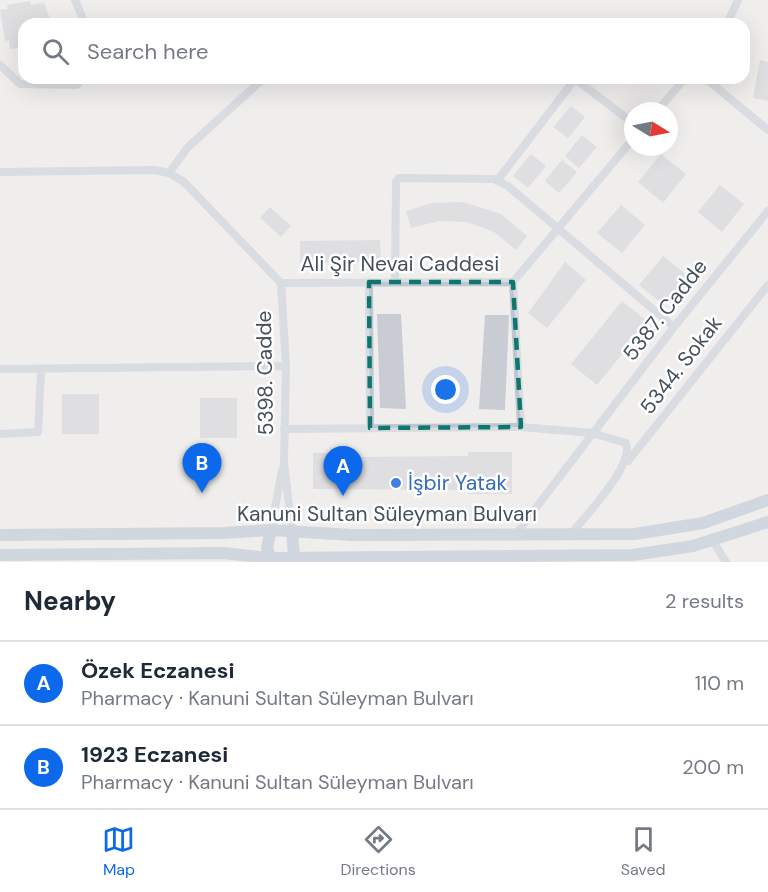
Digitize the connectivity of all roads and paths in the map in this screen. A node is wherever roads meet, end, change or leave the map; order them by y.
1 (75, 0) edge
2 (738, 0) edge
3 (82, 18) edge
4 (730, 18) edge
5 (0, 65) edge
6 (18, 82) edge
7 (20, 84) edge
8 (77, 84) edge
9 (257, 84) edge
10 (571, 84) edge
11 (582, 84) edge
12 (680, 84) edge
13 (712, 84) edge
14 (665, 102) edge
15 (624, 116) edge
16 (768, 130) edge
17 (624, 150) edge
18 (0, 172) edge
19 (169, 173) junction
20 (497, 181) junction
21 (768, 211) edge
22 (558, 228) junction
23 (369, 282) junction
24 (395, 282) junction
25 (513, 282) junction
26 (281, 283) junction
27 (768, 285) edge
28 (674, 327) junction
29 (286, 366) junction
30 (0, 369) edge
31 (41, 370) junction
32 (521, 427) junction
33 (284, 429) junction
34 (370, 429) junction
35 (592, 433) junction
36 (0, 434) edge
37 (284, 463) junction
38 (623, 467) junction
39 (768, 500) edge
40 (768, 522) edge
41 (271, 530) junction
42 (292, 531) junction
43 (516, 534) junction
44 (571, 534) junction
45 (0, 535) edge
46 (713, 541) junction
47 (0, 555) edge
48 (294, 556) junction
49 (270, 558) junction
50 (726, 562) edge

1 - 3 street
2 - 4 street
5 - 6 street
7 - 8 street
9 - 19 street
10 - 20 street
11 - 15 street
12 - 14 street
13 - 16 street
17 - 22 street, Ali Şir Nevai Caddesi
18 - 19 street
19 - 26 street
20 - 22 street
20 - 24 street
21 - 28 street, 5387. Cadde
22 - 25 street, Ali Şir Nevai Caddesi
22 - 28 street
23 - 24 street, Ali Şir Nevai Caddesi
23 - 26 street, Ali Şir Nevai Caddesi
23 - 34 street
24 - 25 street, Ali Şir Nevai Caddesi
25 - 32 street
26 - 29 street, 5398. Cadde
27 - 38 street, 5344. Sokak
28 - 35 street, 5387. Cadde
29 - 31 street
29 - 33 street, 5398. Cadde
30 - 31 street
31 - 36 street
32 - 34 street
32 - 35 street
33 - 34 street
33 - 37 street, 5398. Cadde
35 - 38 street
35 - 43 street, 5387. Cadde
37 - 41 street, 5398. Cadde
37 - 42 street, 5398. Cadde
38 - 44 street, 5344. Sokak
39 - 44 main road, Kanuni Sultan Süleyman Bulvarı
40 - 46 main road, Kanuni Sultan Süleyman Bulvarı
41 - 42 main road, Kanuni Sultan Süleyman Bulvarı
41 - 45 main road, Kanuni Sultan Süleyman Bulvarı
41 - 49 main road
42 - 43 main road, Kanuni Sultan Süleyman Bulvarı
42 - 48 main road
43 - 44 main road, Kanuni Sultan Süleyman Bulvarı
46 - 48 main road, Kanuni Sultan Süleyman Bulvarı
46 - 50 street
47 - 49 main road, Kanuni Sultan Süleyman Bulvarı
48 - 49 main road, Kanuni Sultan Süleyman Bulvarı

